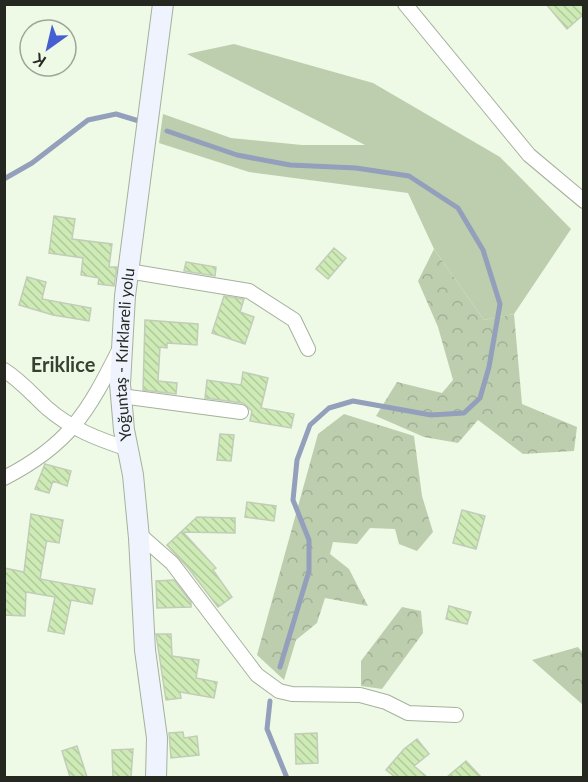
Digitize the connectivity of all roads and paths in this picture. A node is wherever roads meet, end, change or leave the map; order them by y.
1 (163, 4) edge
2 (405, 4) edge
3 (584, 201) edge
4 (128, 271) junction
5 (121, 345) junction
6 (308, 349) dead end
7 (4, 370) edge
8 (121, 396) junction
9 (241, 412) dead end
10 (74, 428) junction
11 (128, 449) junction
12 (4, 478) edge
13 (139, 534) junction
14 (456, 715) dead end
15 (156, 777) edge

1 - 4 street, Yoğuntaş - Kırklareli yolu
2 - 3 street
4 - 5 street, Yoğuntaş - Kırklareli yolu
4 - 6 street
5 - 8 street, Yoğuntaş - Kırklareli yolu
5 - 10 street
7 - 10 street
8 - 9 street
8 - 11 street, Yoğuntaş - Kırklareli yolu
10 - 11 street
10 - 12 street
11 - 13 street, Yoğuntaş - Kırklareli yolu
13 - 14 street
13 - 15 street, Yoğuntaş - Kırklareli yolu

